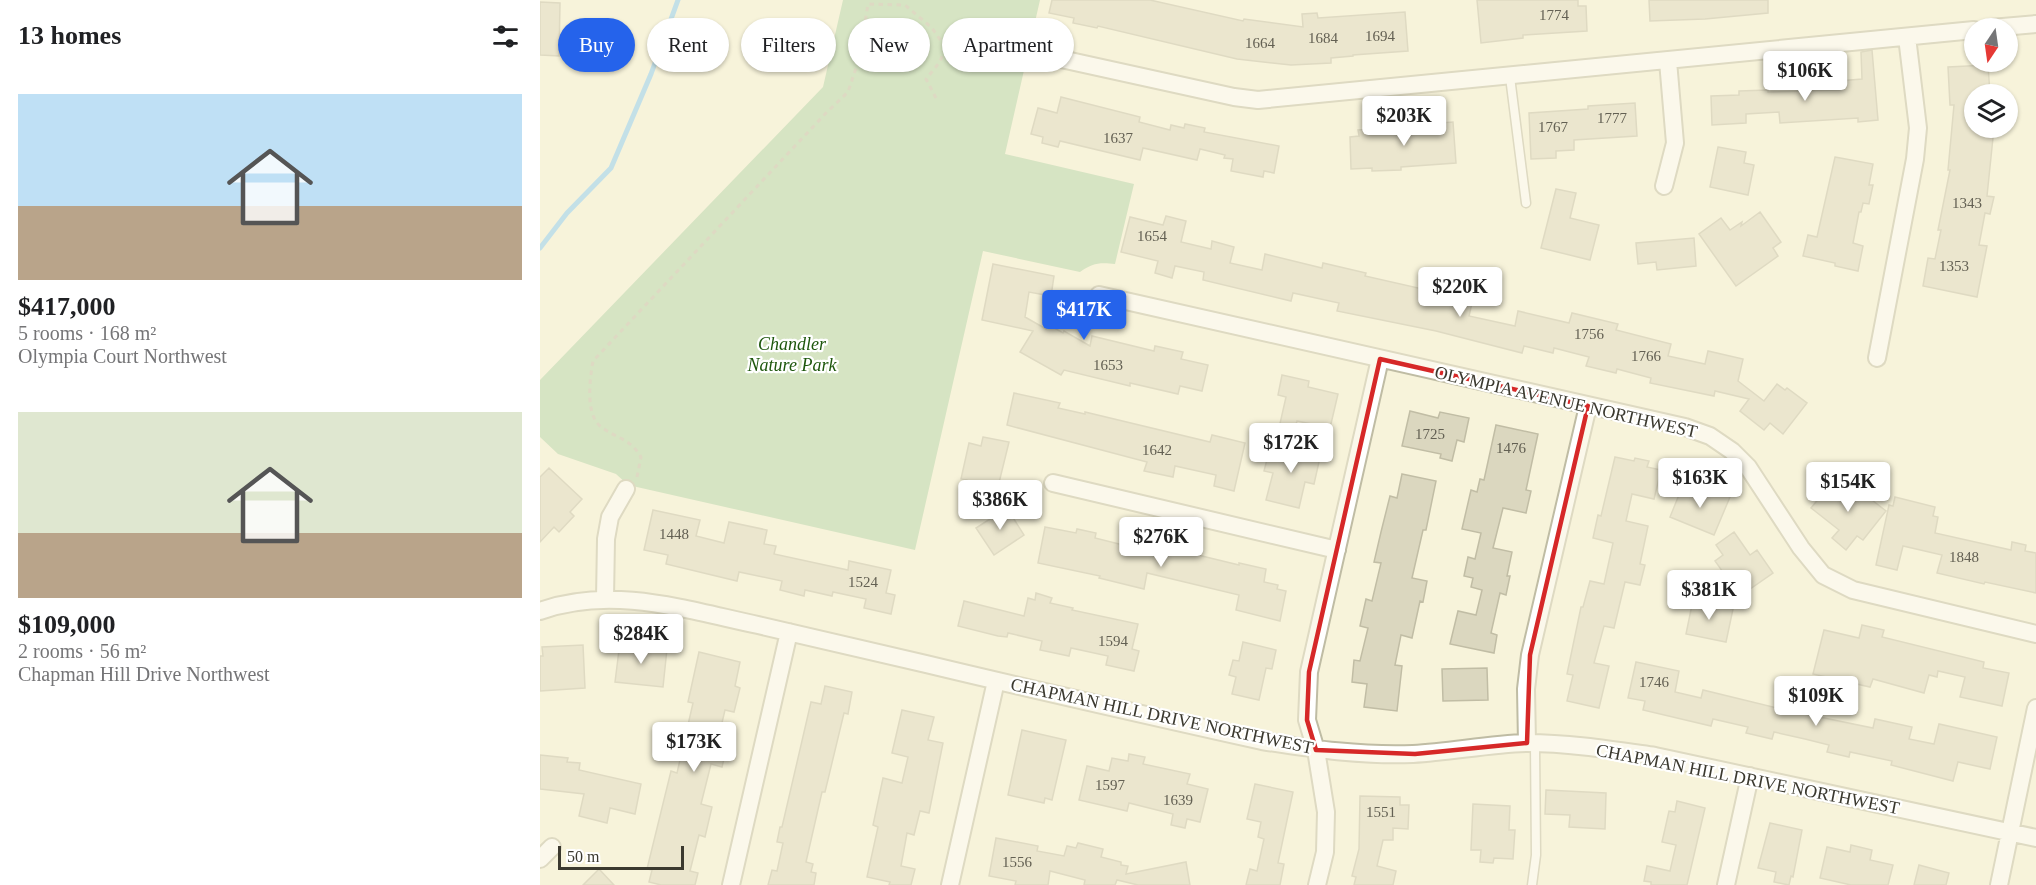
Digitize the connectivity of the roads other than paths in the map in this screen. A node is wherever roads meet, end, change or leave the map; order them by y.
1 (2036, 24) edge
2 (2018, 26) edge
3 (1964, 31) edge
4 (1907, 37) junction
5 (1668, 61) junction
6 (1074, 62) edge
7 (1509, 77) junction
8 (1664, 186) dead end
9 (1526, 203) dead end
10 (1099, 295) dead end
11 (1877, 358) dead end
12 (1380, 359) junction
13 (1588, 406) junction
14 (1053, 483) dead end
15 (626, 489) road end
16 (1337, 550) junction
17 (605, 599) junction
18 (540, 611) edge
19 (789, 632) junction
20 (2036, 634) edge
21 (996, 681) junction
22 (2036, 708) edge
23 (1531, 744) junction
24 (1316, 750) junction
25 (1750, 776) junction
26 (2010, 832) junction
27 (2036, 838) edge
28 (731, 885) edge
29 (950, 885) edge
30 (1317, 885) edge
31 (1532, 885) edge
32 (1726, 885) edge
33 (1999, 885) edge

1 - 2 street
3 - 4 street
4 - 5 street
4 - 11 street
5 - 7 street
5 - 8 street
6 - 7 street
7 - 9 lane
10 - 12 street, OLYMPIA AVENUE NORTHWEST
12 - 13 street, OLYMPIA AVENUE NORTHWEST
12 - 16 street
13 - 20 street, OLYMPIA AVENUE NORTHWEST
13 - 23 street
14 - 16 street
15 - 17 street
16 - 24 street
17 - 18 street, CHAPMAN HILL DRIVE NORTHWEST
17 - 19 street, CHAPMAN HILL DRIVE NORTHWEST
19 - 21 street, CHAPMAN HILL DRIVE NORTHWEST
19 - 28 street
21 - 24 street, CHAPMAN HILL DRIVE NORTHWEST
21 - 29 street
22 - 26 street
23 - 24 street, CHAPMAN HILL DRIVE NORTHWEST
23 - 25 street, CHAPMAN HILL DRIVE NORTHWEST
23 - 31 lane
24 - 30 street
25 - 26 street, CHAPMAN HILL DRIVE NORTHWEST
25 - 32 street
26 - 27 street, CHAPMAN HILL DRIVE NORTHWEST
26 - 33 street

